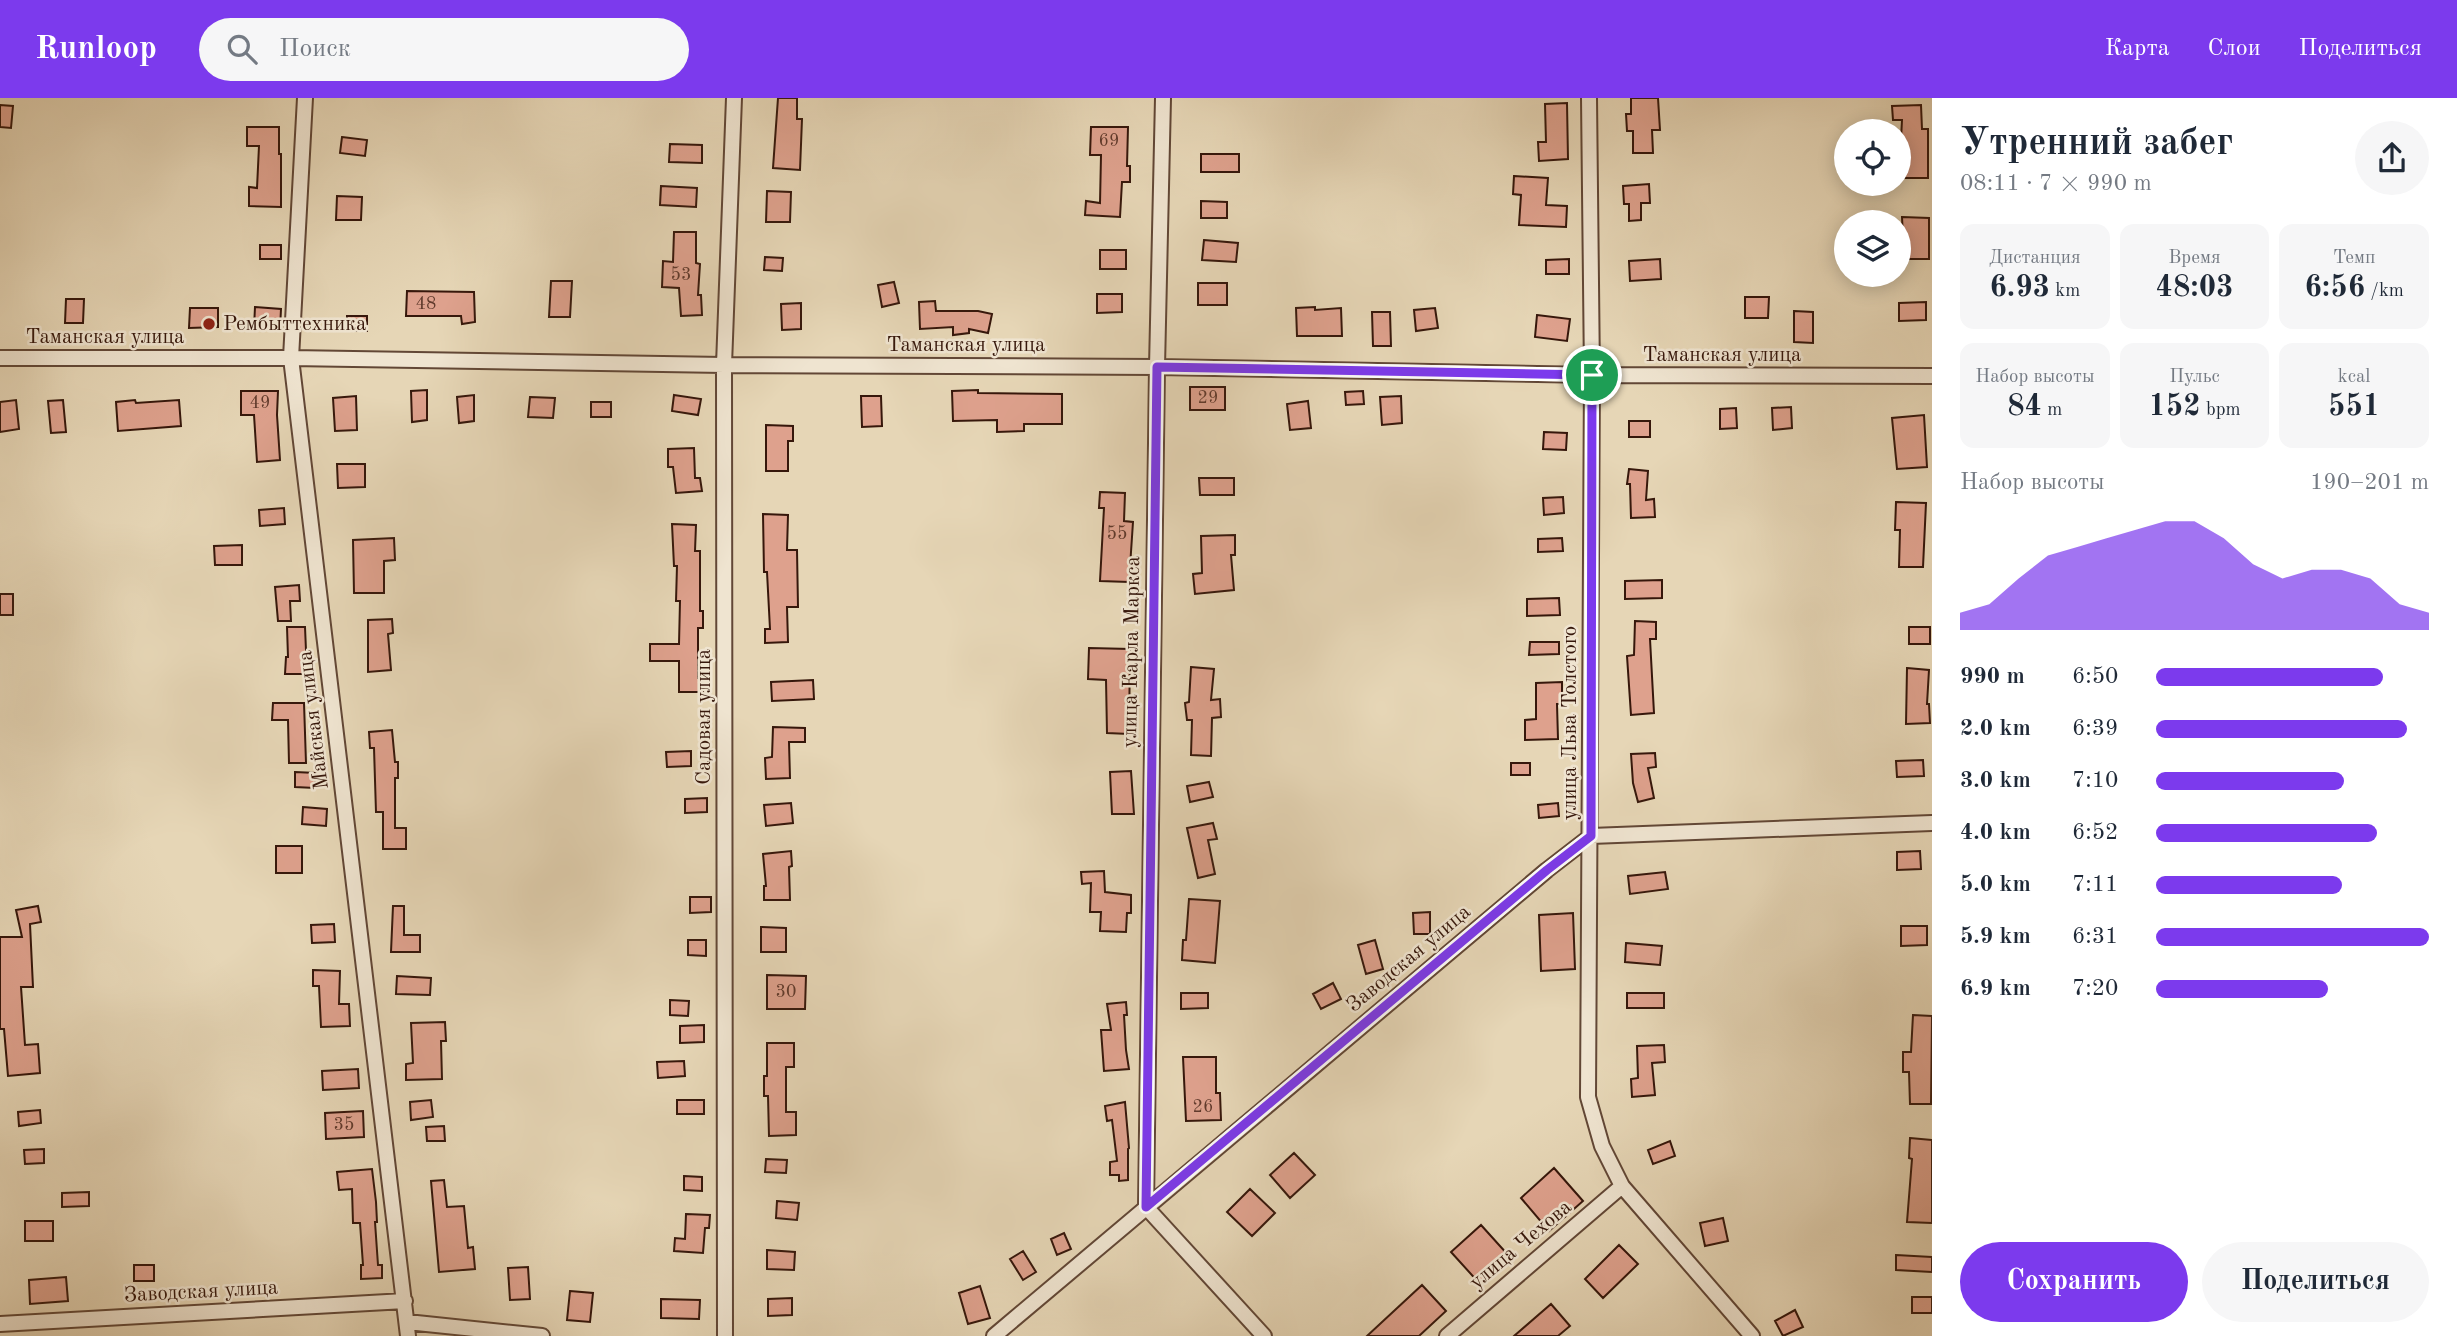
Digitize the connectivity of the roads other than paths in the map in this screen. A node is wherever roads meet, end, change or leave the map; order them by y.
1 (305, 98) edge
2 (734, 98) edge
3 (1163, 98) edge
4 (1589, 98) edge
5 (0, 358) edge
6 (291, 358) junction
7 (724, 365) junction
8 (1157, 367) junction
9 (1592, 375) junction
10 (1932, 376) edge
11 (1932, 822) edge
12 (1591, 836) junction
13 (1622, 1186) junction
14 (1146, 1207) junction
15 (405, 1301) junction
16 (0, 1324) edge
17 (408, 1329) edge
18 (542, 1336) edge
19 (725, 1336) edge
20 (994, 1336) edge
21 (1264, 1336) edge
22 (1447, 1336) edge
23 (1752, 1336) edge

1 - 6 street, Майская улица
2 - 7 street, Садовая улица
3 - 8 street, улица Карла Маркса
4 - 9 street, улица Льва Толстого
5 - 6 street, Таманская улица
6 - 7 street, Таманская улица
6 - 15 street, Майская улица
7 - 8 street, Таманская улица
7 - 19 street, Садовая улица
8 - 9 street, Таманская улица
8 - 14 street, улица Карла Маркса
9 - 10 street, Таманская улица
9 - 12 street, улица Льва Толстого
11 - 12 street
12 - 13 street, улица Льва Толстого
12 - 14 street, Заводская улица
13 - 22 street, улица Чехова
13 - 23 street, улица Льва Толстого
14 - 20 street, Заводская улица
14 - 21 street
15 - 16 street, Заводская улица
15 - 17 street, Майская улица
17 - 18 street

